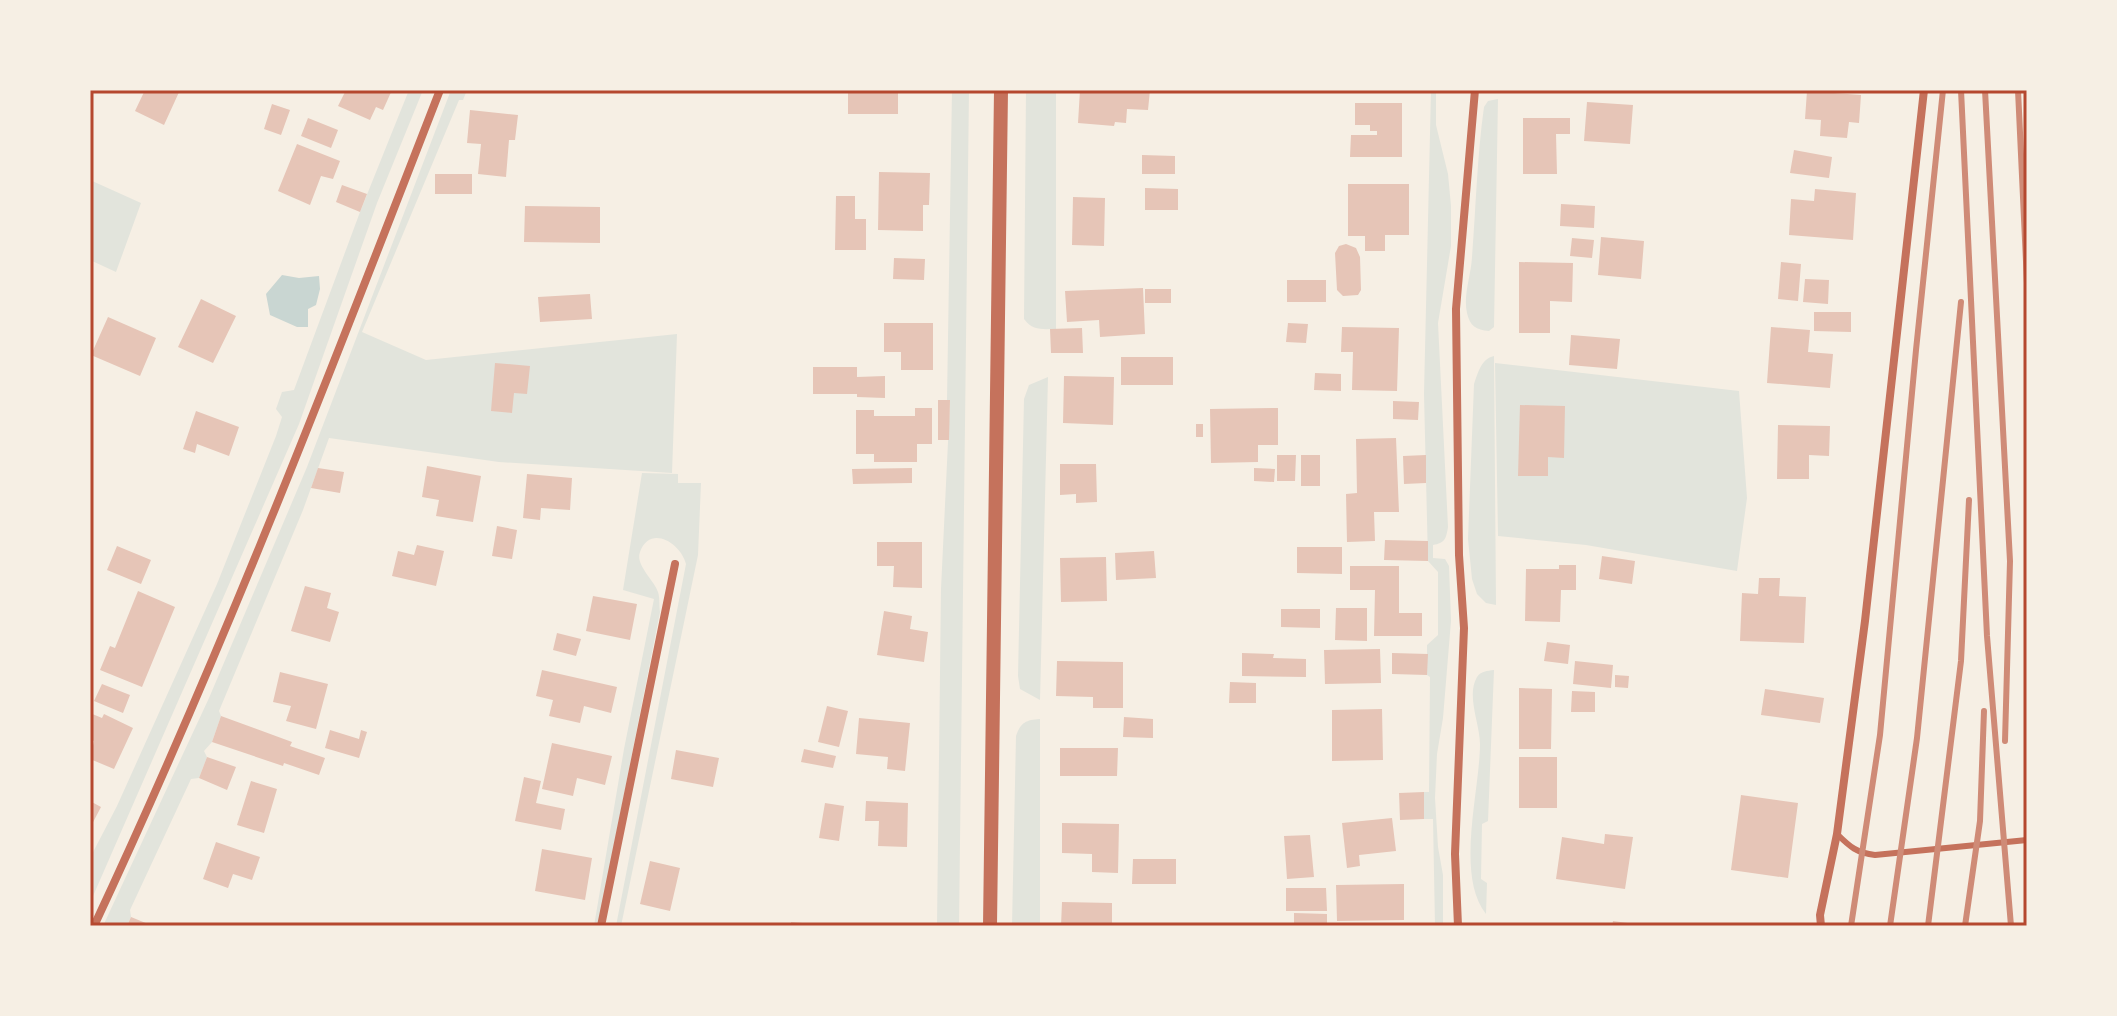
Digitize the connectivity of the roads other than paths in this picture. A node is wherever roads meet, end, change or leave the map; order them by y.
1 (440, 90) edge
2 (1001, 90) edge
3 (1475, 90) edge
4 (1924, 90) edge
5 (675, 564) dead end
6 (1837, 834) junction
7 (2027, 840) edge
8 (94, 926) edge
9 (601, 926) edge
10 (990, 926) edge
11 (1458, 926) edge
12 (1821, 926) edge

1 - 8 street
2 - 10 street
3 - 11 street
4 - 6 street
5 - 9 street
6 - 7 lane
6 - 12 street

